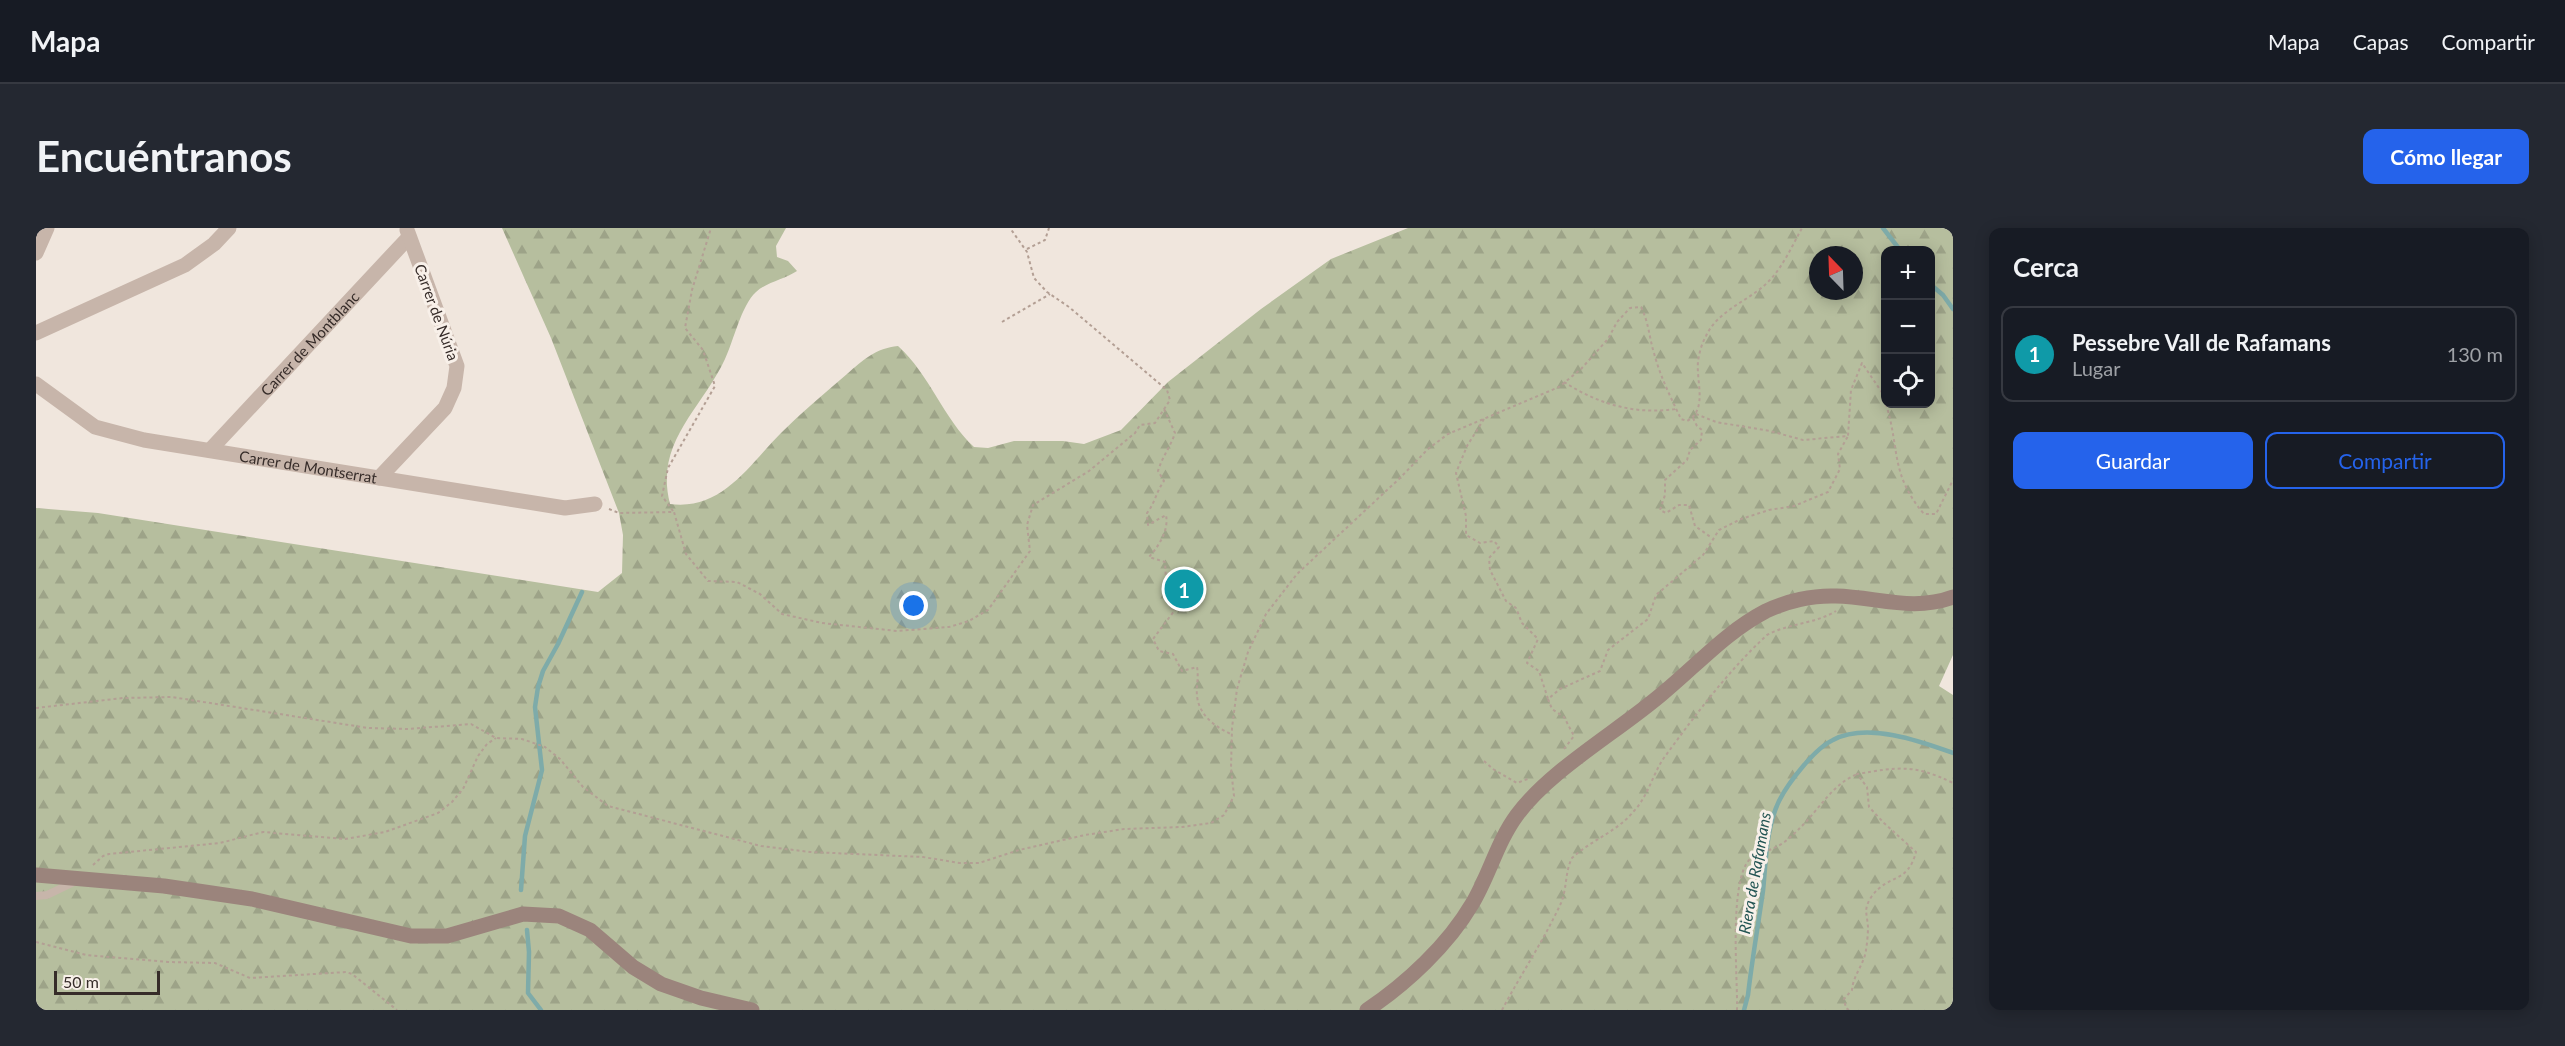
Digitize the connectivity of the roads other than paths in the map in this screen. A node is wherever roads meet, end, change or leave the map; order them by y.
1 (47, 228) edge
2 (229, 228) edge
3 (408, 232) edge
4 (36, 253) edge
5 (36, 333) edge
6 (36, 384) edge
7 (210, 450) junction
8 (378, 477) junction
9 (595, 504) road end
10 (1953, 597) edge
11 (36, 875) edge
12 (82, 878) junction
13 (36, 896) edge
14 (752, 1010) edge
15 (1367, 1010) edge

1 - 4 street
2 - 5 street
3 - 7 street, Carrer de Montblanc
3 - 8 street, Carrer de Núria
6 - 7 street, Carrer de Montserrat
7 - 8 street, Carrer de Montserrat
8 - 9 street, Carrer de Montserrat
10 - 15 main road
11 - 12 main road
12 - 13 lane
12 - 14 main road

